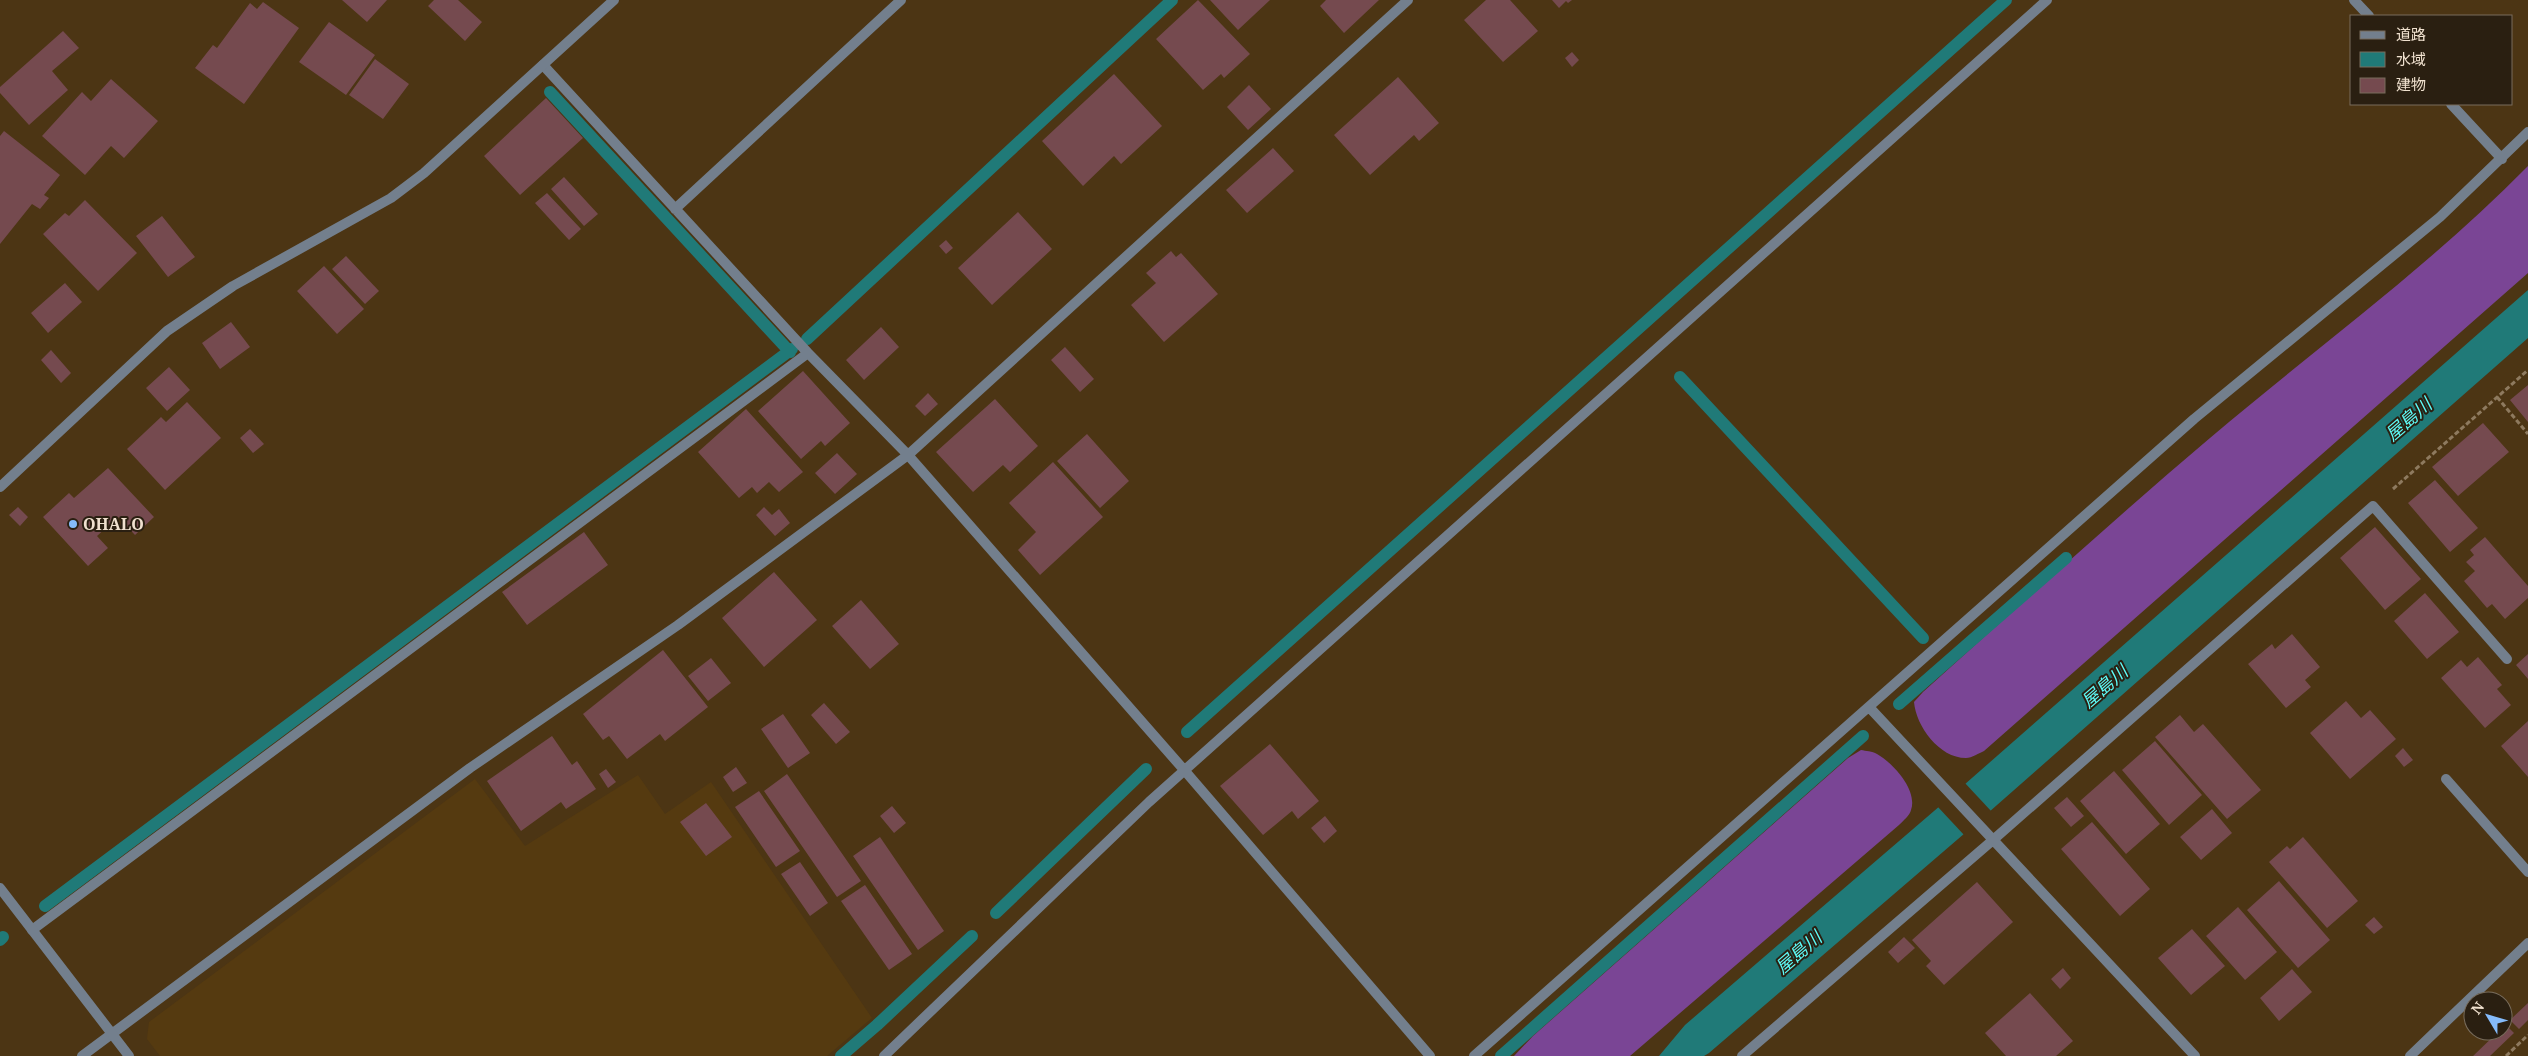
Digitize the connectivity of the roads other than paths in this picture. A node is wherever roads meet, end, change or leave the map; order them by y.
1 (614, 0) edge
2 (901, 0) edge
3 (1408, 0) edge
4 (2047, 0) edge
5 (2354, 0) edge
6 (2368, 15) edge
7 (543, 65) junction
8 (2452, 105) edge
9 (2528, 132) edge
10 (2502, 158) junction
11 (676, 209) junction
12 (808, 353) junction
13 (908, 454) junction
14 (0, 487) edge
15 (2507, 659) dead end
16 (1869, 706) junction
17 (1185, 771) junction
18 (2446, 778) dead end
19 (1993, 840) junction
20 (2528, 872) edge
21 (0, 888) edge
22 (32, 930) junction
23 (2528, 943) edge
24 (112, 1034) junction
25 (82, 1056) edge
26 (129, 1056) edge
27 (884, 1056) edge
28 (1430, 1056) edge
29 (1474, 1056) edge
30 (1742, 1056) edge
31 (2195, 1056) edge
32 (2410, 1056) edge

1 - 7 street
2 - 11 street
3 - 13 street
4 - 17 street
5 - 6 street
7 - 11 street
7 - 14 street
8 - 10 street
9 - 10 street
10 - 16 street
11 - 12 street
12 - 13 street
12 - 22 street
13 - 17 street
13 - 24 street
15 - 19 street
16 - 19 street
16 - 29 street
17 - 27 street
17 - 28 street
18 - 20 street
19 - 30 street
19 - 31 street
21 - 22 street
22 - 24 street
23 - 32 street
24 - 25 street
24 - 26 street

